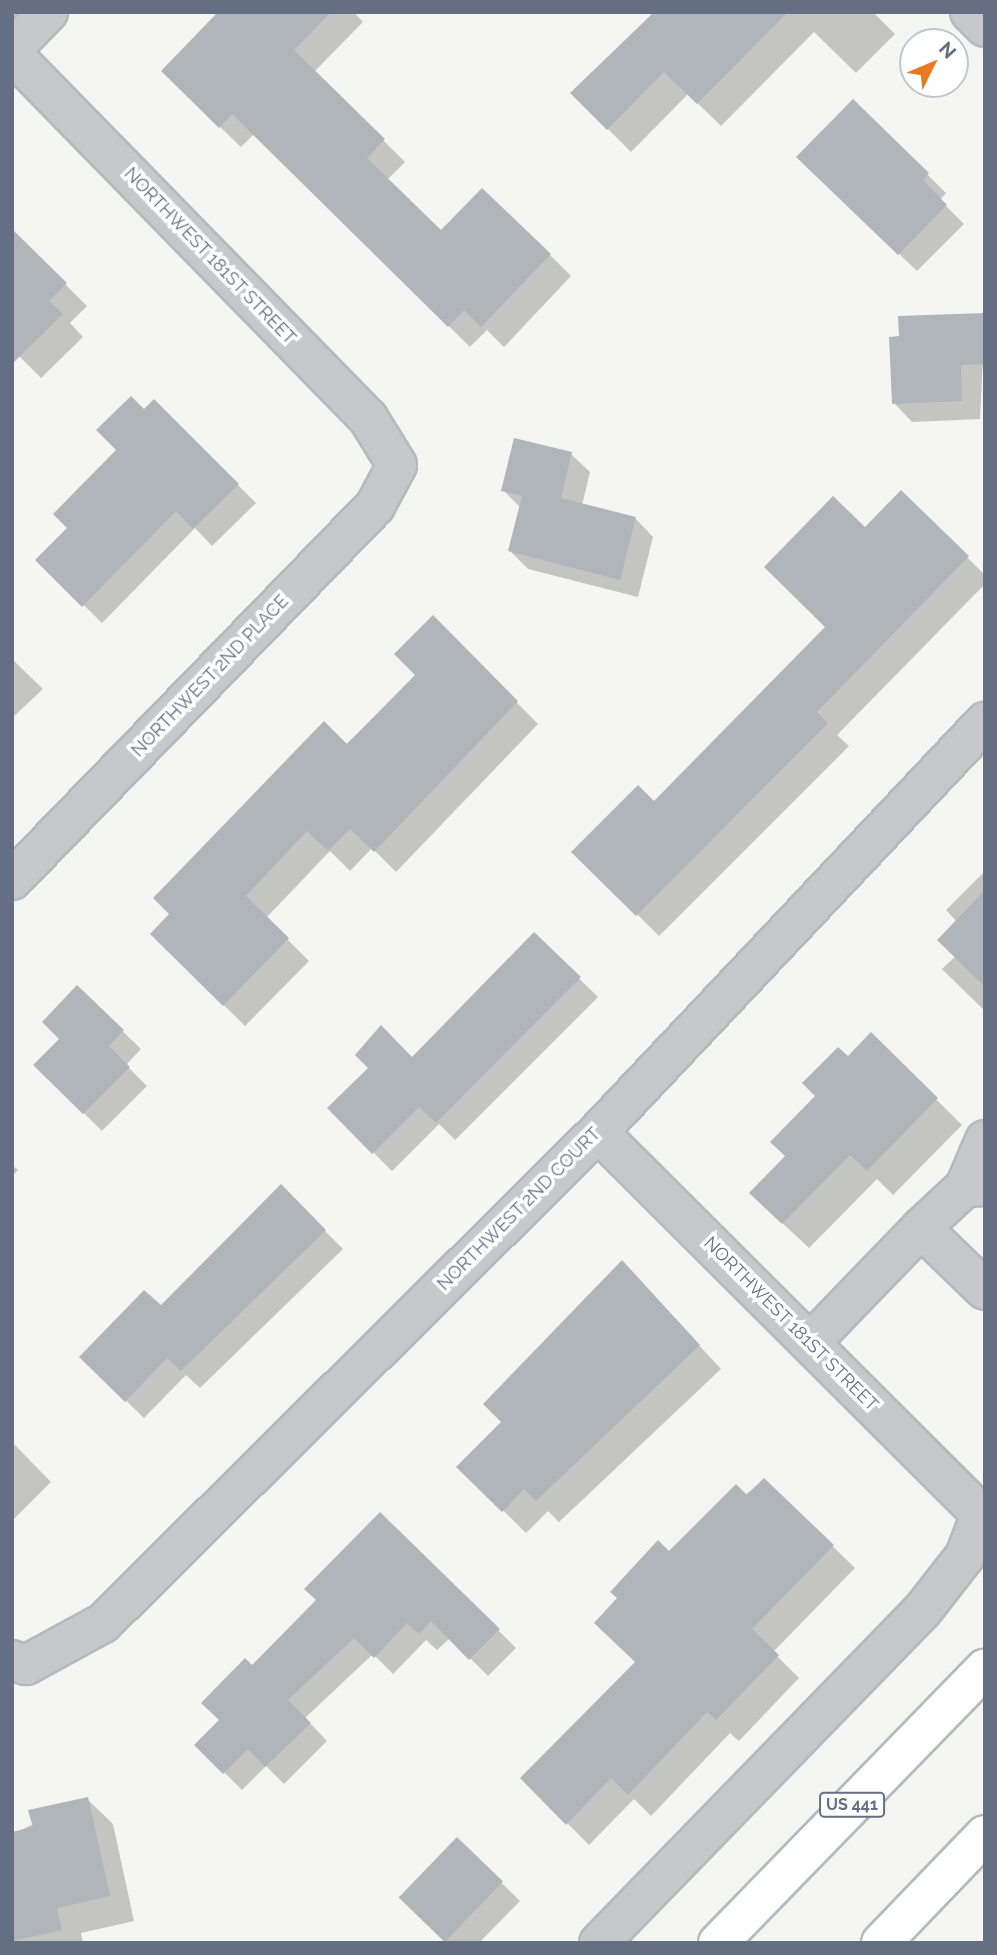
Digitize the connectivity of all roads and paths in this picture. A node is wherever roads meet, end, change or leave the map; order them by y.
1 (48, 12) edge
2 (970, 12) edge
3 (985, 27) edge
4 (12, 52) edge
5 (397, 465) joint
6 (985, 722) edge
7 (12, 880) edge
8 (598, 1132) junction
9 (985, 1140) edge
10 (975, 1186) edge
11 (921, 1228) junction
12 (985, 1290) edge
13 (810, 1343) junction
14 (983, 1516) edge
15 (19, 1663) edge
16 (985, 1668) edge
17 (985, 1835) edge
18 (599, 1943) edge
19 (719, 1943) edge
20 (881, 1943) edge

1 - 4 street
2 - 3 street
4 - 5 street, NORTHWEST 181ST STREET
5 - 7 street, NORTHWEST 2ND PLACE
6 - 8 street, NORTHWEST 2ND COURT
8 - 13 street, NORTHWEST 181ST STREET
8 - 15 street, NORTHWEST 2ND COURT
9 - 10 street
10 - 11 street
11 - 12 street
11 - 13 street
13 - 14 street, NORTHWEST 181ST STREET
14 - 18 street
16 - 19 main road, US 441
17 - 20 main road

